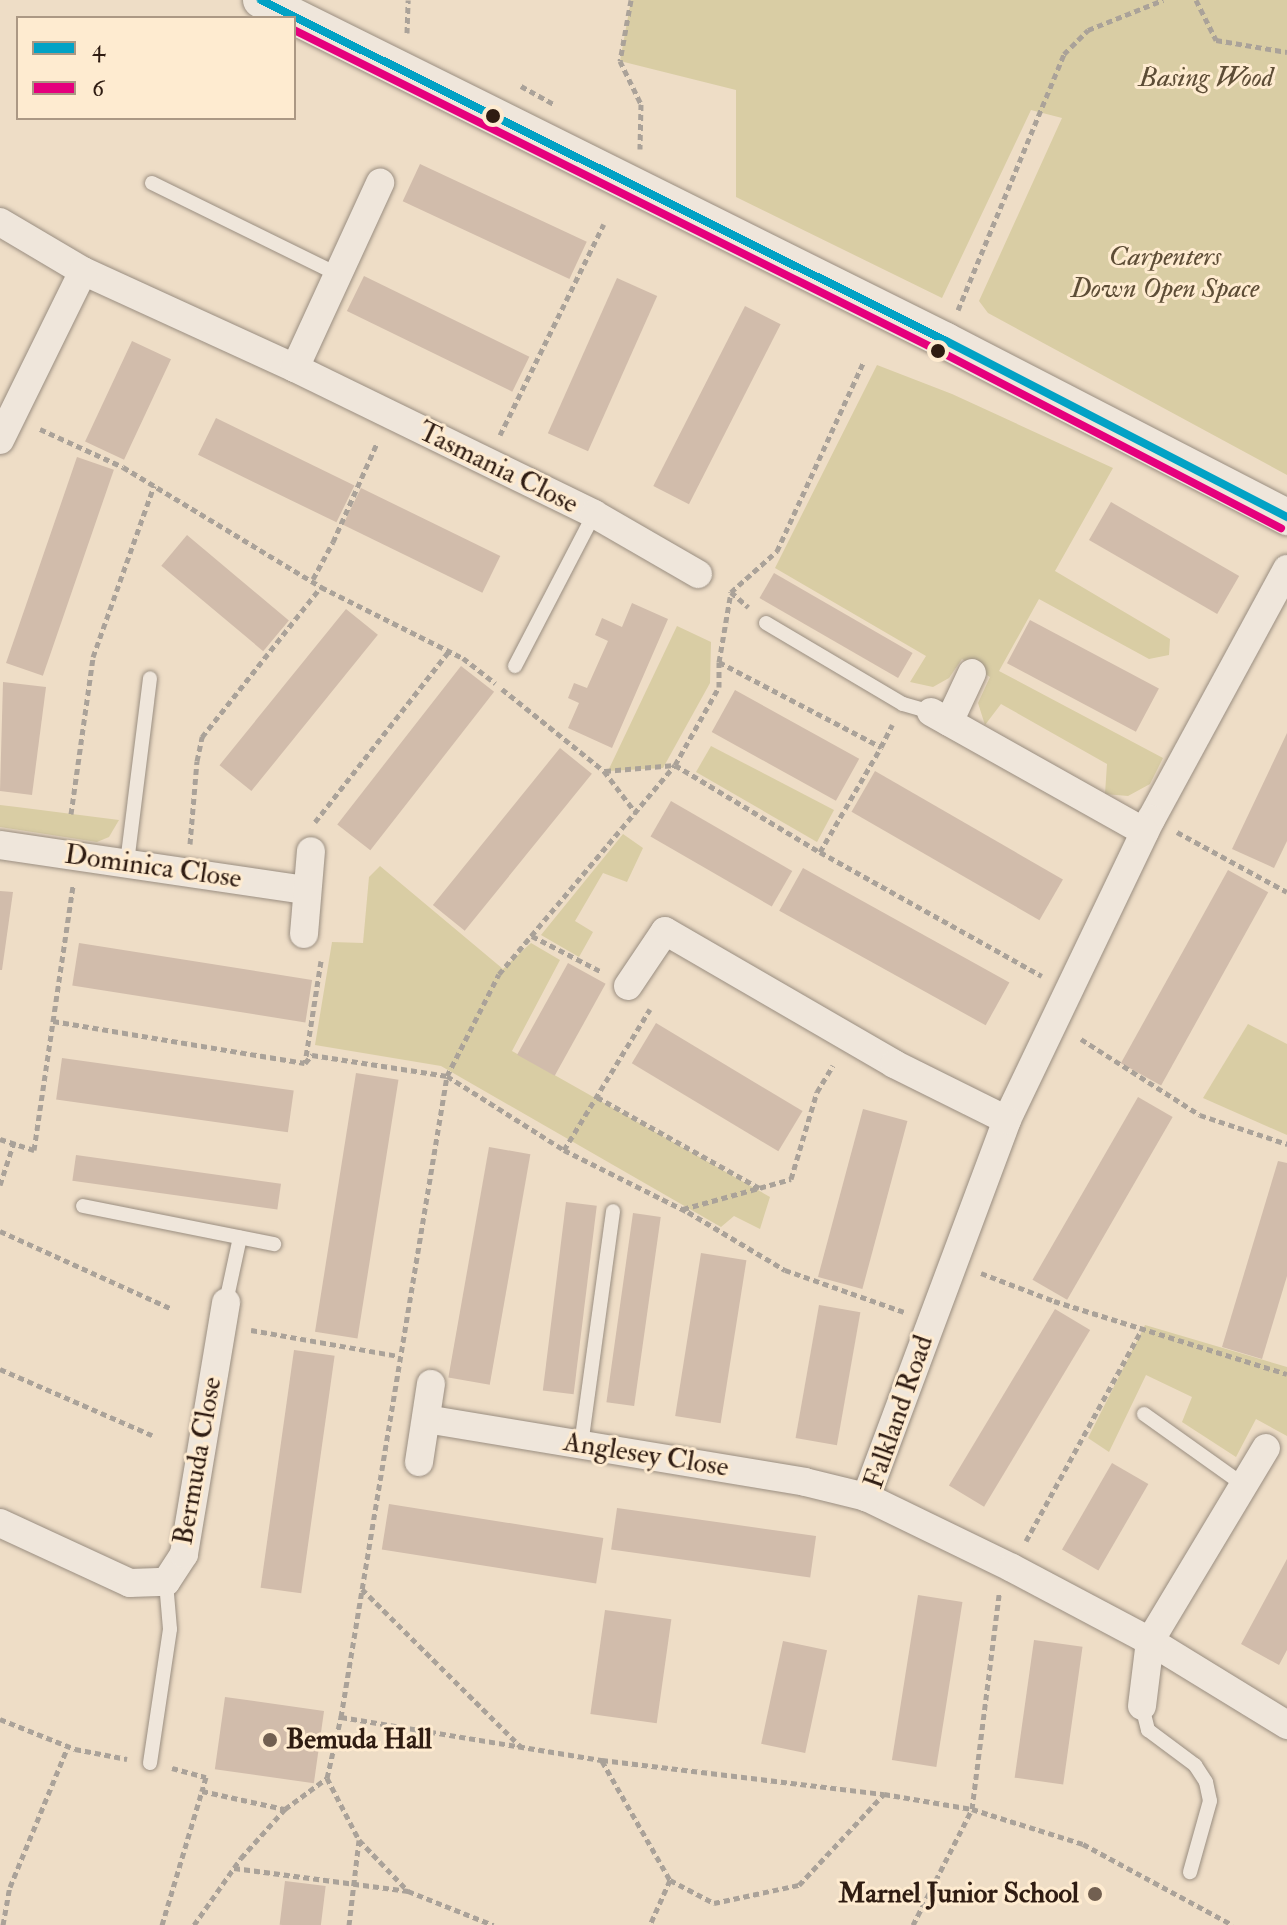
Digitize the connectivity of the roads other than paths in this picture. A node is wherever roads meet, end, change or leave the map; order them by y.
1 (261, 0) edge
2 (293, 16) edge
3 (296, 17) edge
4 (152, 183) dead end
5 (380, 183) dead end
6 (0, 222) edge
7 (83, 271) junction
8 (339, 275) junction
9 (295, 368) junction
10 (0, 440) edge
11 (594, 514) junction
12 (1287, 517) edge
13 (1287, 569) edge
14 (698, 574) road end
15 (766, 623) road end
16 (515, 666) dead end
17 (972, 673) dead end
18 (150, 678) dead end
19 (940, 717) junction
20 (1148, 825) junction
21 (0, 845) edge
22 (311, 851) road end
23 (127, 863) junction
24 (306, 890) junction
25 (313, 943) road end
26 (628, 986) road end
27 (1007, 1120) junction
28 (83, 1206) dead end
29 (613, 1211) dead end
30 (240, 1237) junction
31 (274, 1244) dead end
32 (226, 1302) joint
33 (431, 1384) dead end
34 (1144, 1414) dead end
35 (426, 1419) junction
36 (581, 1445) junction
37 (1266, 1448) dead end
38 (419, 1462) dead end
39 (1245, 1486) junction
40 (866, 1497) junction
41 (0, 1523) edge
42 (166, 1582) junction
43 (1150, 1641) junction
44 (1142, 1706) joint
45 (1287, 1725) edge
46 (150, 1763) dead end
47 (1190, 1872) dead end

1 - 2 street
3 - 12 street
4 - 8 lane
5 - 8 street
6 - 7 street, Tasmania Close
7 - 9 street, Tasmania Close
7 - 10 street
8 - 9 street
9 - 11 street, Tasmania Close
11 - 14 street, Tasmania Close
11 - 16 lane
13 - 20 street, Falkland Road
15 - 19 lane
17 - 19 street
18 - 23 lane
19 - 20 street
20 - 27 street, Falkland Road
21 - 23 street, Dominica Close
22 - 24 street
23 - 24 street, Dominica Close
24 - 25 street
26 - 27 street
27 - 40 street, Falkland Road
28 - 30 lane
29 - 36 lane
30 - 31 lane
30 - 32 lane
32 - 42 street, Bermuda Close
33 - 35 street
34 - 39 lane
35 - 36 street, Anglesey Close
35 - 38 street
36 - 40 street, Anglesey Close
37 - 39 street
39 - 43 street
40 - 43 street, Falkland Road
41 - 42 street, Bermuda Close
42 - 46 lane
43 - 44 street
43 - 45 street, Falkland Road
44 - 47 lane

